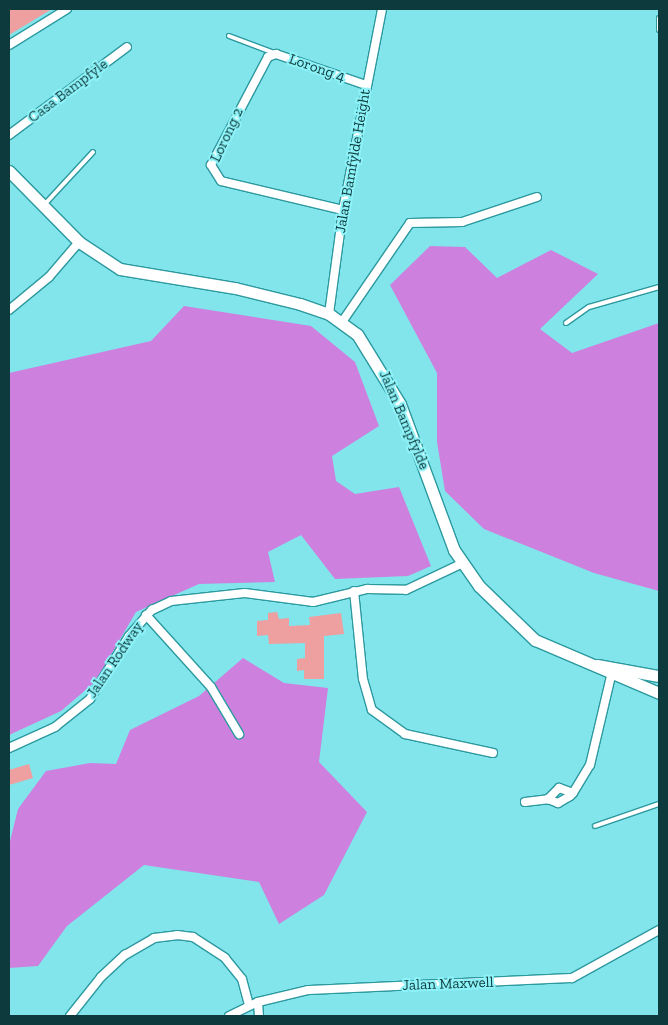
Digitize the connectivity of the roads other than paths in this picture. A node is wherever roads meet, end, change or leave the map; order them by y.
1 (67, 9) edge
2 (382, 9) edge
3 (659, 18) edge
4 (659, 30) edge
5 (229, 36) dead end
6 (9, 46) edge
7 (127, 47) dead end
8 (276, 54) junction
9 (268, 57) joint
10 (366, 85) junction
11 (9, 135) edge
12 (93, 152) dead end
13 (9, 171) edge
14 (537, 197) dead end
15 (43, 207) junction
16 (343, 210) junction
17 (79, 242) junction
18 (659, 287) edge
19 (9, 310) edge
20 (329, 314) junction
21 (342, 322) junction
22 (566, 323) dead end
23 (461, 564) junction
24 (354, 591) junction
25 (146, 615) junction
26 (585, 663) junction
27 (612, 676) junction
28 (659, 677) edge
29 (659, 693) edge
30 (239, 734) dead end
31 (9, 748) edge
32 (493, 752) dead end
33 (573, 793) junction
34 (548, 799) junction
35 (525, 802) dead end
36 (659, 804) edge
37 (595, 826) dead end
38 (659, 930) edge
39 (258, 1002) junction
40 (249, 1005) junction
41 (70, 1016) edge
42 (230, 1016) edge
43 (260, 1016) edge

1 - 6 street
2 - 10 street, Jalan Bamfylde Height
3 - 4 lane
5 - 8 lane
7 - 11 street, Casa Bampfyle
8 - 9 street, Lorong 4
8 - 10 street, Lorong 4
9 - 16 street, Lorong 2
10 - 16 street, Jalan Bamfylde Height
12 - 15 lane
13 - 15 street, Jalan Bampfylde
14 - 21 street
15 - 17 street, Jalan Bampfylde
16 - 20 street, Jalan Bamfylde Height
17 - 19 street
17 - 20 street, Jalan Bampfylde
18 - 22 lane
20 - 21 street, Jalan Bampfylde
21 - 23 street, Jalan Bampfylde
23 - 24 street, Jalan Rodway
23 - 26 street, Jalan Bampfylde
24 - 25 street, Jalan Rodway
24 - 32 street
25 - 30 street
25 - 31 street, Jalan Rodway
26 - 27 street, Jalan Bampfylde
26 - 28 street, Jalan Bampfylde
27 - 29 street, Jalan Bampfylde
27 - 33 street
28 - 29 street
33 - 34 street
33 - 34 street
34 - 35 street
36 - 37 lane
38 - 39 street, Jalan Maxwell
39 - 40 street, Jalan Maxwell
39 - 43 street
40 - 41 street
40 - 42 street, Jalan Maxwell

